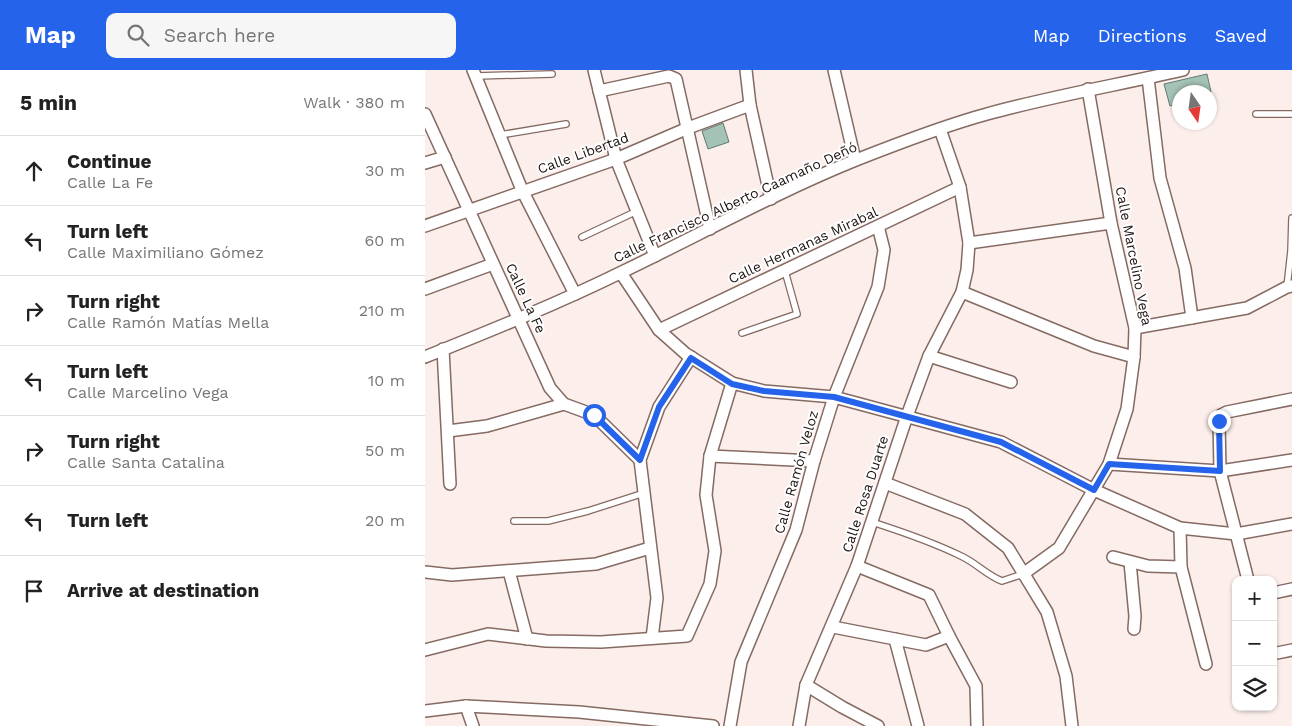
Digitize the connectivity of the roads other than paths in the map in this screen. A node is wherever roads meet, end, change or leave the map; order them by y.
1 (594, 70) edge
2 (746, 70) edge
3 (834, 70) edge
4 (1183, 70) edge
5 (474, 73) edge
6 (553, 74) dead end
7 (1147, 78) junction
8 (1088, 89) junction
9 (599, 92) junction
10 (751, 105) junction
11 (425, 114) edge
12 (1256, 114) dead end
13 (1292, 114) edge
14 (566, 124) dead end
15 (688, 128) junction
16 (940, 129) junction
17 (499, 135) junction
18 (445, 157) junction
19 (616, 159) junction
20 (855, 160) junction
21 (425, 163) edge
22 (960, 187) junction
23 (522, 190) junction
24 (771, 198) junction
25 (470, 211) junction
26 (637, 211) junction
27 (1292, 218) edge
28 (1111, 224) junction
29 (425, 226) edge
30 (878, 226) junction
31 (710, 229) junction
32 (582, 237) dead end
33 (969, 243) junction
34 (655, 256) junction
35 (493, 264) junction
36 (785, 270) junction
37 (621, 273) junction
38 (1290, 287) edge
39 (425, 289) edge
40 (962, 292) junction
41 (575, 294) junction
42 (1192, 318) junction
43 (519, 319) junction
44 (1135, 328) junction
45 (659, 330) junction
46 (742, 333) dead end
47 (443, 349) junction
48 (425, 356) edge
49 (929, 356) junction
50 (1134, 357) junction
51 (691, 358) junction
52 (1011, 382) dead end
53 (732, 384) junction
54 (834, 397) junction
55 (1292, 399) edge
56 (563, 404) junction
57 (907, 416) junction
58 (448, 431) junction
59 (710, 456) junction
60 (640, 460) junction
61 (1292, 460) edge
62 (814, 461) junction
63 (1109, 464) junction
64 (1220, 471) junction
65 (885, 483) junction
66 (450, 484) dead end
67 (1094, 490) junction
68 (644, 493) junction
69 (514, 521) dead end
70 (872, 522) junction
71 (1292, 524) edge
72 (1180, 528) junction
73 (1236, 534) junction
74 (650, 548) junction
75 (1113, 557) dead end
76 (1130, 562) junction
77 (857, 566) junction
78 (1181, 567) junction
79 (509, 571) junction
80 (425, 572) edge
81 (1023, 574) junction
82 (1247, 576) edge
83 (1292, 588) edge
84 (1277, 592) edge
85 (833, 627) junction
86 (1134, 629) dead end
87 (949, 636) junction
88 (652, 638) junction
89 (527, 639) junction
90 (895, 639) junction
91 (425, 650) edge
92 (1292, 650) edge
93 (1277, 653) edge
94 (1206, 664) dead end
95 (806, 685) junction
96 (466, 706) junction
97 (425, 711) edge
98 (473, 726) edge
99 (707, 726) edge
100 (713, 726) edge
101 (730, 726) edge
102 (799, 726) edge
103 (878, 726) edge
104 (918, 726) edge
105 (977, 726) edge
106 (1072, 726) edge

1 - 9 street
2 - 10 street
3 - 20 street
4 - 7 street, Calle Francisco Alberto Caamaño Deñó
5 - 6 lane
5 - 17 street
7 - 8 street, Calle Francisco Alberto Caamaño Deñó
7 - 42 street
8 - 16 street, Calle Francisco Alberto Caamaño Deñó
8 - 28 street, Calle Marcelino Vega
9 - 15 street
9 - 19 street
10 - 15 street, Calle Libertad
10 - 24 street
11 - 18 street, Calle La Fe
12 - 13 lane
14 - 17 lane
15 - 19 street, Calle Libertad
15 - 31 street
16 - 20 street, Calle Francisco Alberto Caamaño Deñó
16 - 22 street, Calle Rosa Duarte
17 - 23 street
18 - 21 street
18 - 25 street, Calle La Fe
19 - 23 street, Calle Libertad
19 - 26 street
20 - 24 street, Calle Francisco Alberto Caamaño Deñó
22 - 30 street, Calle Hermanas Mirabal
22 - 33 street, Calle Rosa Duarte
23 - 25 street, Calle Libertad
23 - 41 street
24 - 31 street, Calle Francisco Alberto Caamaño Deñó
25 - 29 street, Calle Libertad
25 - 35 street, Calle La Fe
26 - 32 lane
26 - 34 street
27 - 38 lane
28 - 33 street
28 - 44 street, Calle Marcelino Vega
30 - 36 street, Calle Hermanas Mirabal
30 - 54 street, Calle Ramón Veloz
31 - 34 street, Calle Francisco Alberto Caamaño Deñó
33 - 40 street, Calle Rosa Duarte
34 - 37 street, Calle Francisco Alberto Caamaño Deñó
35 - 39 street
35 - 43 street, Calle La Fe
36 - 45 street, Calle Hermanas Mirabal
36 - 46 lane
37 - 41 street, Calle Francisco Alberto Caamaño Deñó
37 - 45 street
38 - 42 street
40 - 49 street, Calle Rosa Duarte
40 - 50 street
41 - 43 street, Calle Francisco Alberto Caamaño Deñó
42 - 44 street
43 - 47 street, Calle Francisco Alberto Caamaño Deñó
43 - 56 street, Calle La Fe
44 - 50 street, Calle Marcelino Vega
45 - 51 street
47 - 48 street, Calle Francisco Alberto Caamaño Deñó
47 - 58 street
49 - 52 street
49 - 57 street, Calle Rosa Duarte
50 - 63 street, Calle Marcelino Vega
51 - 53 street
51 - 60 street
53 - 54 street
53 - 59 street
54 - 57 street
54 - 62 street, Calle Ramón Veloz
55 - 64 street
56 - 58 street
56 - 60 street
57 - 65 street, Calle Rosa Duarte
57 - 67 street
58 - 66 street
59 - 62 street
59 - 88 street
60 - 68 street
61 - 64 street
62 - 101 street, Calle Ramón Veloz
63 - 64 street
63 - 67 street, Calle Marcelino Vega
64 - 73 street
65 - 70 street, Calle Rosa Duarte
65 - 81 street
67 - 72 street
67 - 81 street, Calle Marcelino Vega
68 - 69 lane
68 - 74 street
70 - 77 street, Calle Rosa Duarte
70 - 81 lane
71 - 73 street
72 - 73 street
72 - 78 street
73 - 82 street
74 - 79 street
74 - 88 street
75 - 76 street
76 - 78 street
76 - 86 street
77 - 85 street, Calle Rosa Duarte
77 - 87 street
78 - 94 street
79 - 80 street
79 - 89 street
81 - 106 street
83 - 84 street
85 - 90 street
85 - 95 street, Calle Rosa Duarte
87 - 90 street
87 - 105 street
88 - 89 street
89 - 91 street
90 - 104 street
92 - 93 street
95 - 102 street, Calle Rosa Duarte
95 - 103 street
96 - 97 street
96 - 98 street
96 - 99 street
99 - 100 street

